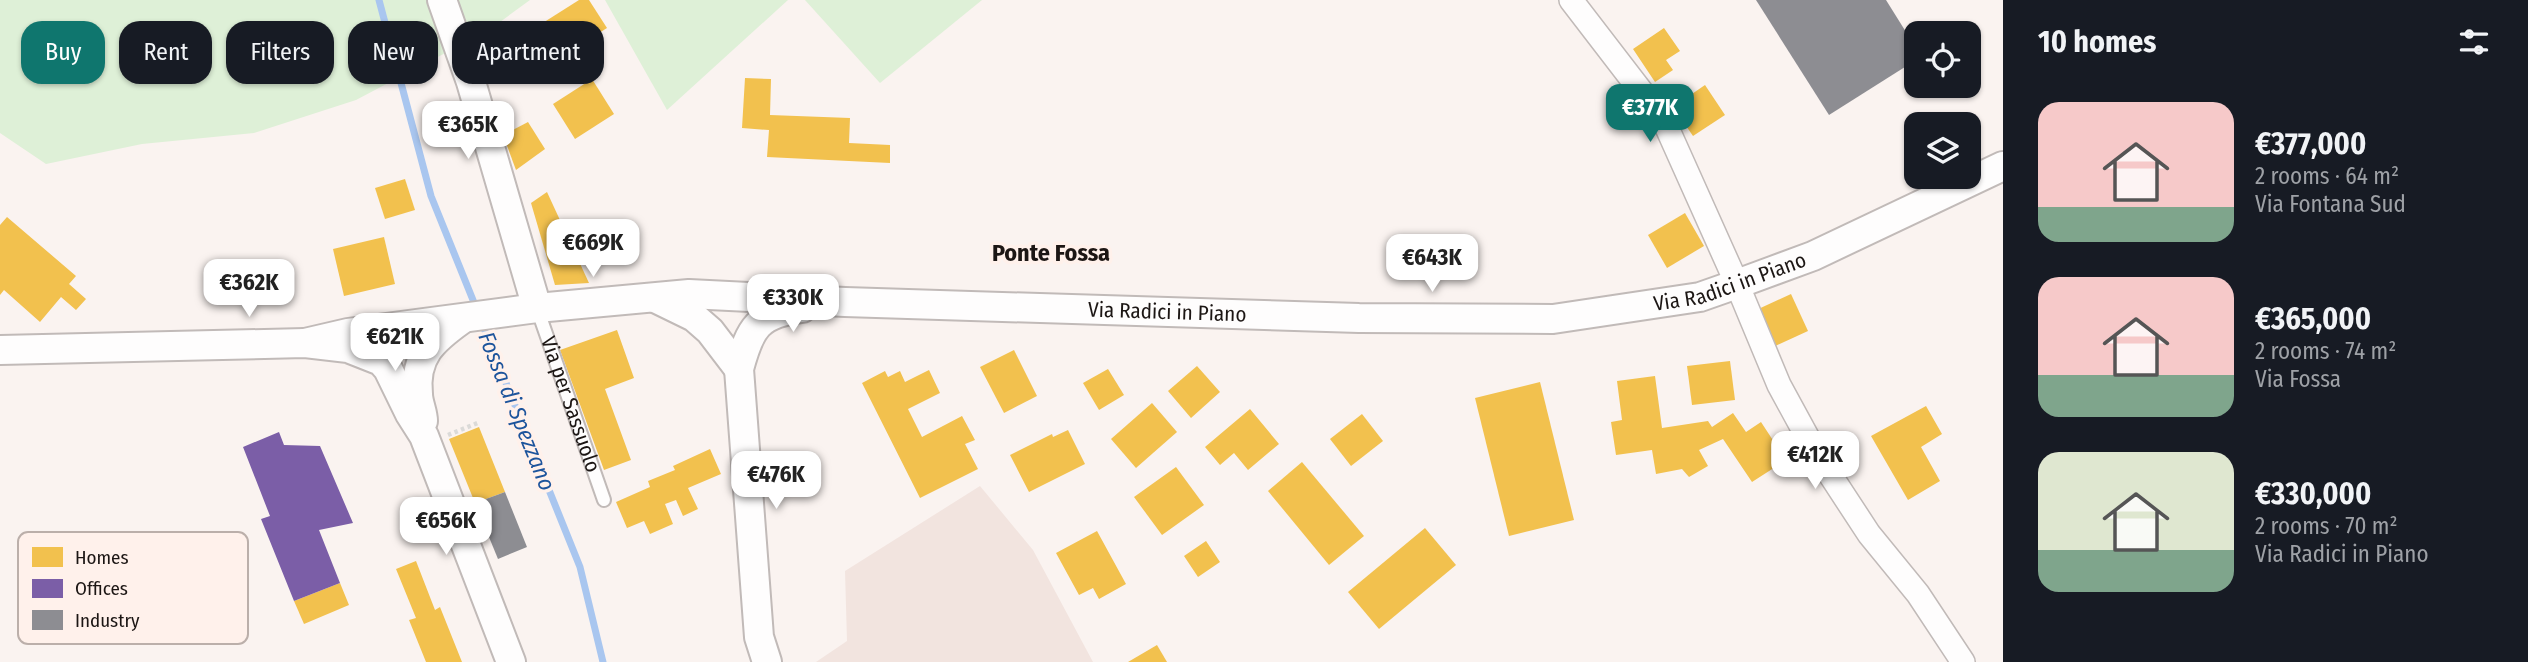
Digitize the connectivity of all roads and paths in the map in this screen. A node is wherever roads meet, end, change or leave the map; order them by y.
1 (442, 0) edge
2 (1571, 0) edge
3 (2003, 166) edge
4 (1737, 284) junction
5 (654, 298) junction
6 (845, 302) junction
7 (537, 308) junction
8 (447, 325) junction
9 (305, 343) junction
10 (0, 349) edge
11 (739, 369) junction
12 (424, 436) junction
13 (604, 500) dead end
14 (760, 654) edge
15 (511, 662) edge
16 (1963, 662) edge

1 - 7 street
2 - 4 street
3 - 4 street, Via Radici in Piano
4 - 6 street, Via Radici in Piano
4 - 16 street
5 - 6 street, Via Radici in Piano
5 - 7 street, Via Radici in Piano
5 - 11 street
6 - 11 street
7 - 8 street, Via Radici in Piano
7 - 13 lane, Via per Sassuolo
8 - 9 street, Via Radici in Piano
8 - 12 street
9 - 10 street
9 - 12 street
11 - 14 street
12 - 15 street

